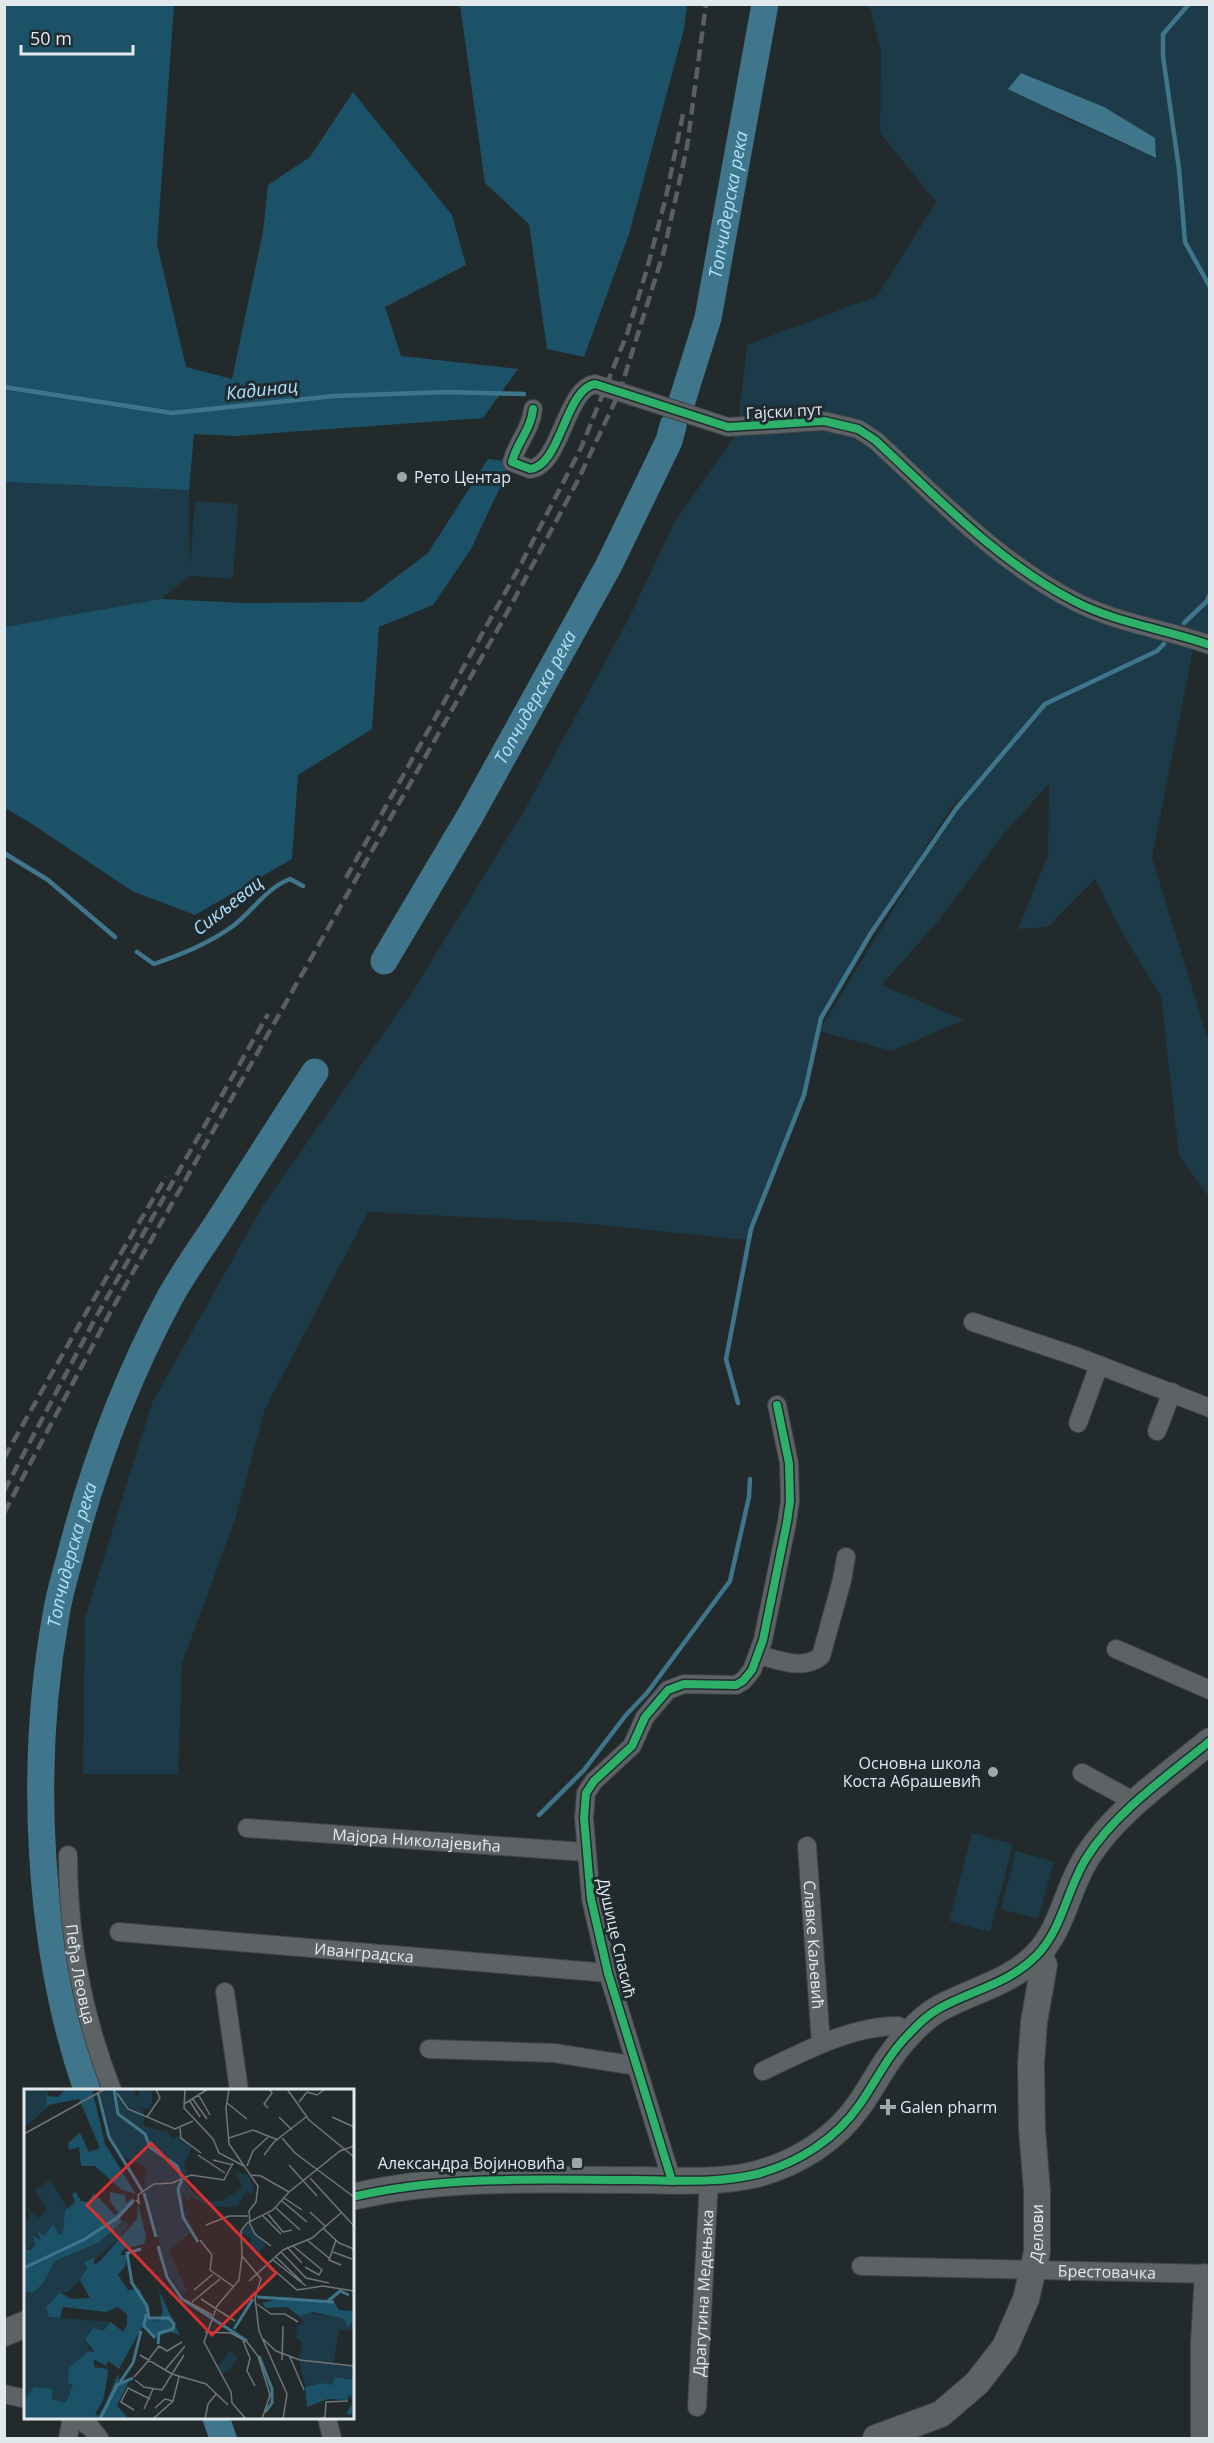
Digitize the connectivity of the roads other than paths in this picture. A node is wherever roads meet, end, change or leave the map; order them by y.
1 (533, 409) dead end
2 (1209, 645) edge
3 (973, 1322) dead end
4 (1099, 1365) junction
5 (1172, 1392) junction
6 (777, 1405) dead end
7 (1209, 1408) edge
8 (1078, 1423) dead end
9 (1157, 1431) dead end
10 (846, 1557) dead end
11 (1116, 1650) dead end
12 (759, 1655) junction
13 (1209, 1690) edge
14 (1209, 1742) edge
15 (1082, 1773) dead end
16 (1137, 1803) junction
17 (247, 1828) dead end
18 (807, 1846) dead end
19 (585, 1852) junction
20 (68, 1855) dead end
21 (119, 1932) dead end
22 (1038, 1954) junction
23 (608, 1973) junction
24 (225, 1992) dead end
25 (909, 2033) junction
26 (821, 2044) junction
27 (429, 2049) dead end
28 (637, 2066) junction
29 (763, 2071) dead end
30 (111, 2089) edge
31 (239, 2089) edge
32 (709, 2180) junction
33 (672, 2181) junction
34 (354, 2197) edge
35 (861, 2266) dead end
36 (1035, 2268) junction
37 (1207, 2274) edge
38 (24, 2325) edge
39 (4, 2333) edge
40 (4, 2394) edge
41 (24, 2399) edge
42 (697, 2407) dead end
43 (75, 2419) edge
44 (77, 2419) edge
45 (327, 2419) edge
46 (886, 2437) edge
47 (68, 2439) edge
48 (99, 2439) edge
49 (332, 2439) edge
50 (1200, 2439) edge

1 - 2 street, Гајски пут
3 - 4 street
4 - 5 street
4 - 8 street
5 - 7 street
5 - 9 street
6 - 12 street, Душице Спасић
10 - 12 street
11 - 13 street
12 - 19 street, Душице Спасић
14 - 16 street
15 - 16 street
16 - 22 street
17 - 19 street, Мајора Николајевића
18 - 26 street, Славке Каљевић
19 - 23 street, Душице Спасић
20 - 30 street, Пеђа Леовца
21 - 23 street, Иванградска
22 - 25 street
22 - 36 street, Делови
23 - 28 street, Душице Спасић
24 - 31 street
25 - 26 street
25 - 32 street
26 - 29 street
27 - 28 street
28 - 33 street, Душице Спасић
32 - 33 street
32 - 42 street, Драгутина Медењака
33 - 34 street
35 - 36 street, Брестовачка
36 - 37 street, Брестовачка
36 - 46 street, Делови
37 - 50 street
38 - 39 street
40 - 41 street
43 - 47 street
44 - 48 street
45 - 49 street

